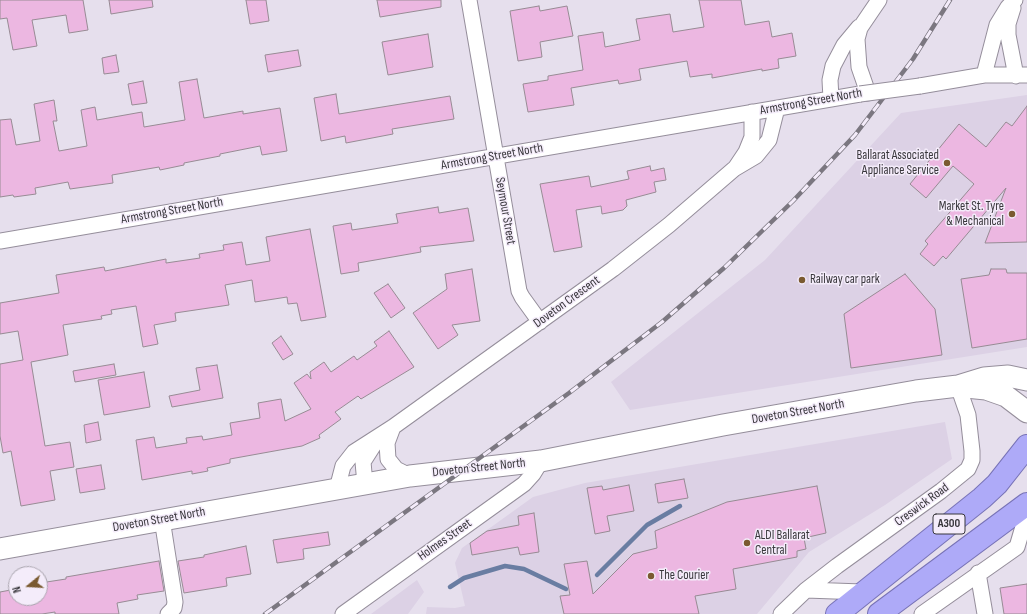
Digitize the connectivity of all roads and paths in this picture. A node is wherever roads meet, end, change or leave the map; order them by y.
1 (469, 0) edge
2 (879, 0) edge
3 (1016, 0) edge
4 (863, 22) junction
5 (1020, 59) edge
6 (984, 75) junction
7 (1022, 75) edge
8 (865, 92) junction
9 (831, 99) junction
10 (777, 108) junction
11 (752, 112) junction
12 (496, 156) junction
13 (734, 169) junction
14 (0, 240) edge
15 (540, 322) junction
16 (1027, 380) edge
17 (958, 386) junction
18 (1027, 412) edge
19 (388, 431) junction
20 (1027, 446) edge
21 (541, 461) junction
22 (410, 476) junction
23 (365, 484) junction
24 (338, 489) junction
25 (1027, 504) edge
26 (1027, 513) edge
27 (162, 519) junction
28 (0, 550) edge
29 (978, 573) junction
30 (806, 590) junction
31 (862, 592) junction
32 (168, 614) edge
33 (343, 614) edge
34 (781, 614) edge
35 (837, 614) edge
36 (879, 614) edge
37 (922, 614) edge
38 (984, 614) edge

1 - 12 street, Seymour Street
2 - 4 street
3 - 5 street
3 - 6 street
4 - 8 street
4 - 9 street
5 - 6 street, Armstrong Street North
5 - 7 street
6 - 7 street, Armstrong Street North
6 - 8 street, Armstrong Street North, bridge
8 - 9 street, Armstrong Street North
9 - 10 street, Armstrong Street North
10 - 11 street, Armstrong Street North
10 - 13 street, Doveton Crescent
11 - 12 street, Armstrong Street North
11 - 13 street, Doveton Crescent
12 - 14 street, Armstrong Street North
12 - 15 street, Seymour Street
13 - 15 street, Doveton Crescent
15 - 19 street, Doveton Crescent
16 - 17 main road, Doveton Street North
17 - 18 main road, Doveton Street North
17 - 21 main road, Doveton Street North
17 - 30 street, Creswick Road
19 - 22 street
19 - 23 street, Doveton Crescent
19 - 24 street, Doveton Crescent
20 - 31 highway, A300
21 - 22 main road, Doveton Street North
21 - 33 street, Holmes Street
22 - 23 main road, Doveton Street North
23 - 24 main road, Doveton Street North
24 - 27 main road, Doveton Street North
25 - 36 highway, A300
26 - 29 street
27 - 28 main road, Doveton Street North
27 - 32 street
29 - 37 street
29 - 38 street
30 - 31 street
30 - 34 street, Creswick Road
31 - 35 highway, A300

